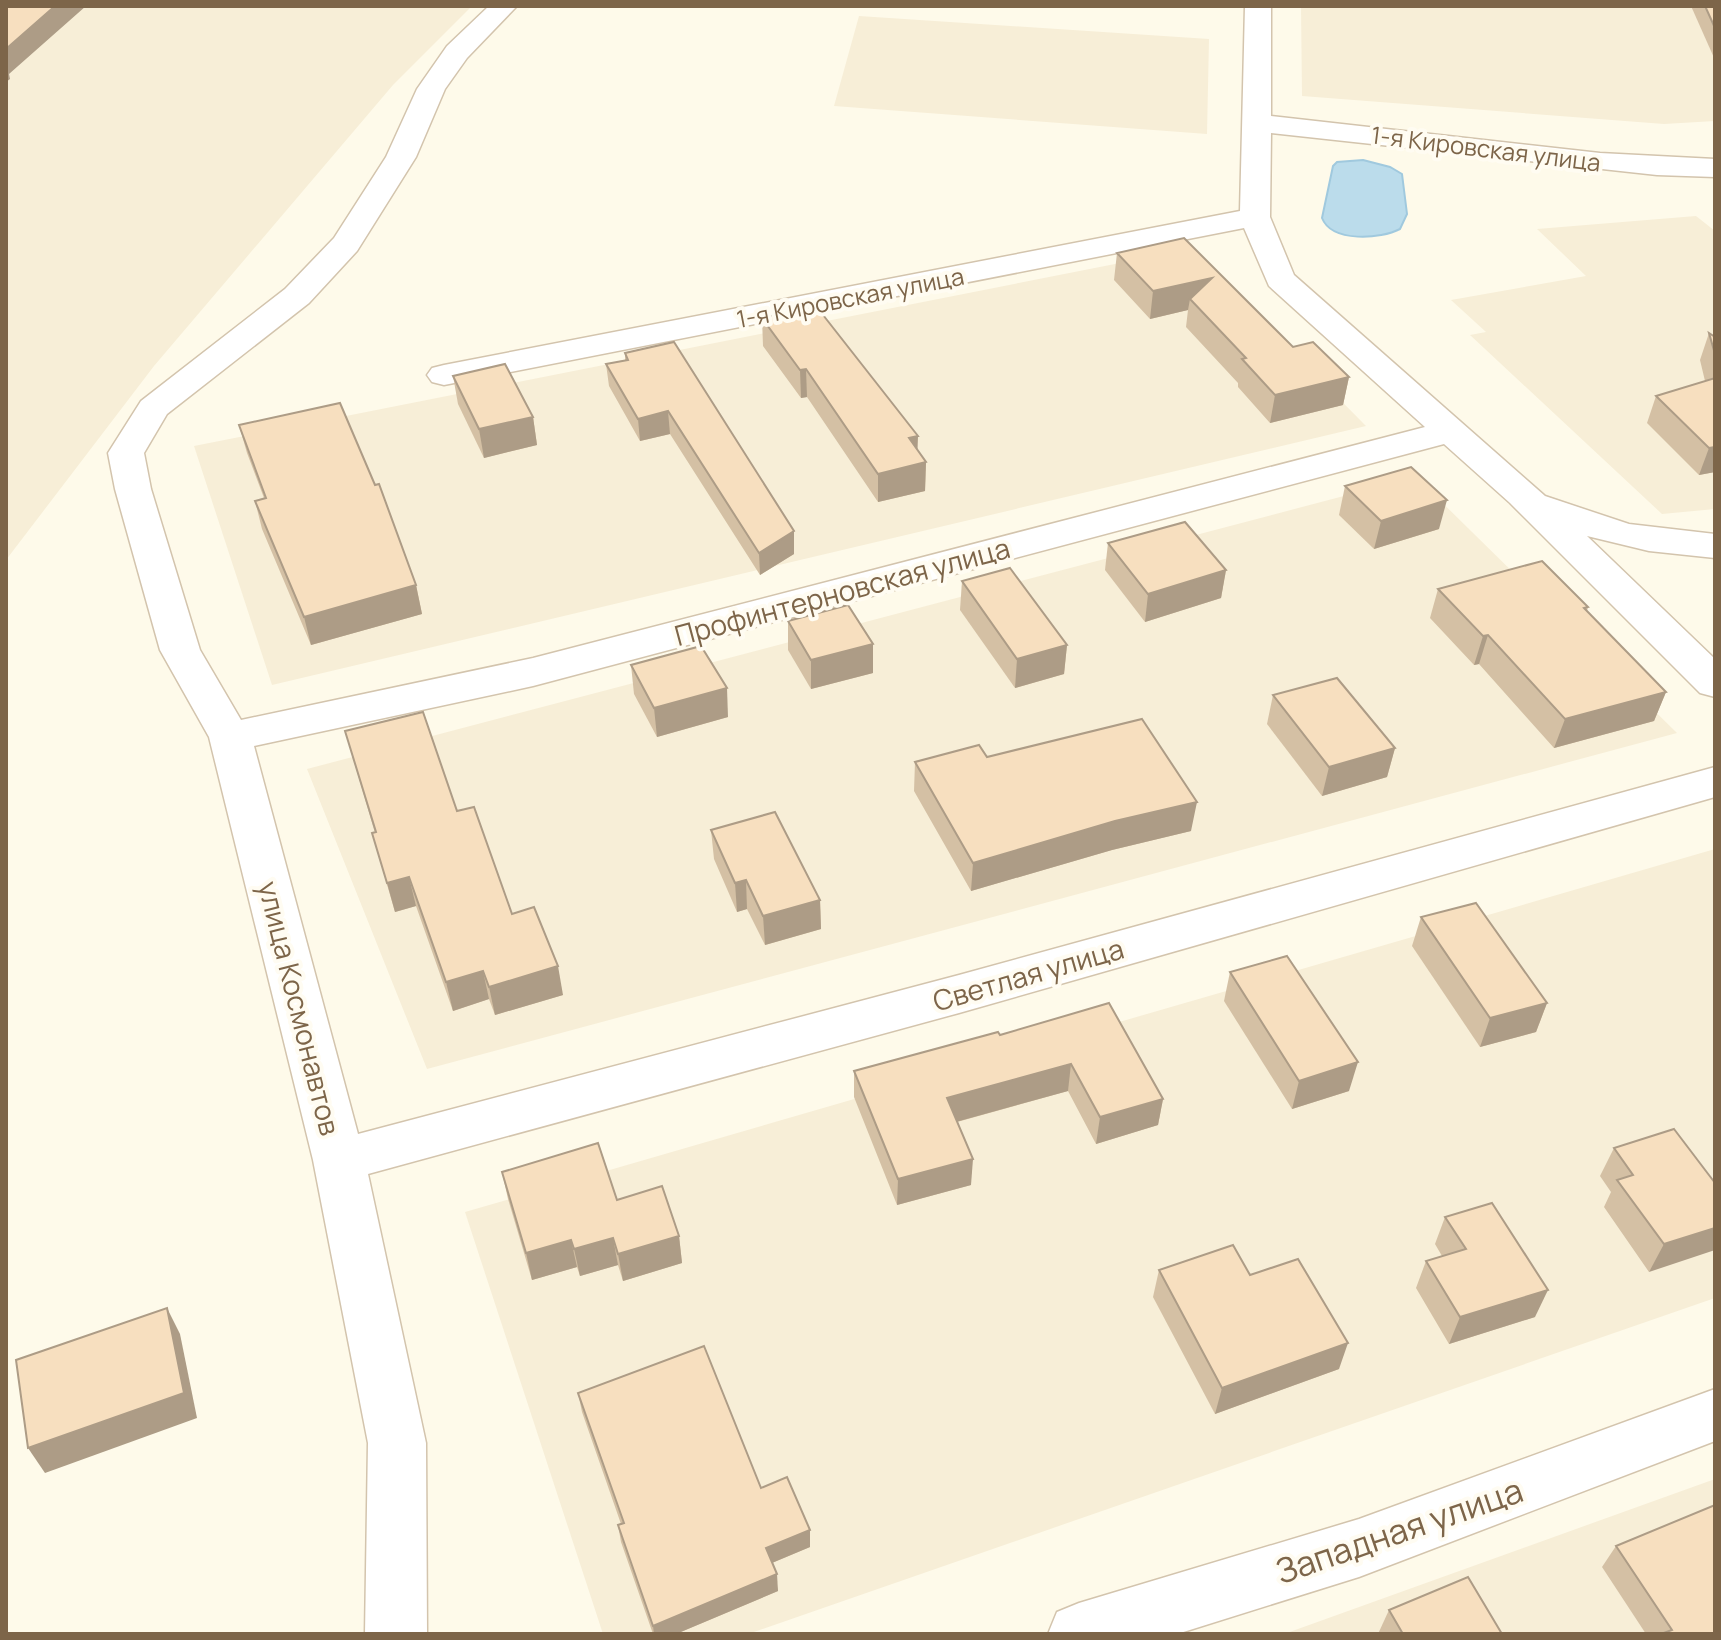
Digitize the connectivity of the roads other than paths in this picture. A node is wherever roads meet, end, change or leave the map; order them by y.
1 (504, 6) edge
2 (1258, 6) edge
3 (1257, 123) junction
4 (1715, 168) edge
5 (1255, 217) junction
6 (444, 375) dead end
7 (1451, 431) junction
8 (1523, 495) junction
9 (1715, 546) edge
10 (1715, 683) edge
11 (230, 737) junction
12 (1715, 782) edge
13 (339, 1160) junction
14 (1715, 1415) edge
15 (396, 1634) edge
16 (1079, 1634) edge

1 - 11 street, улица Космонавтов
2 - 3 street
3 - 4 street, 1-я Кировская улица
3 - 5 street
5 - 6 street, 1-я Кировская улица
5 - 7 street
7 - 8 street
7 - 11 street, Профинтерновская улица
8 - 9 street
8 - 10 street
11 - 13 street, улица Космонавтов
12 - 13 street, Светлая улица
13 - 15 street, улица Космонавтов
14 - 16 street, Западная улица

